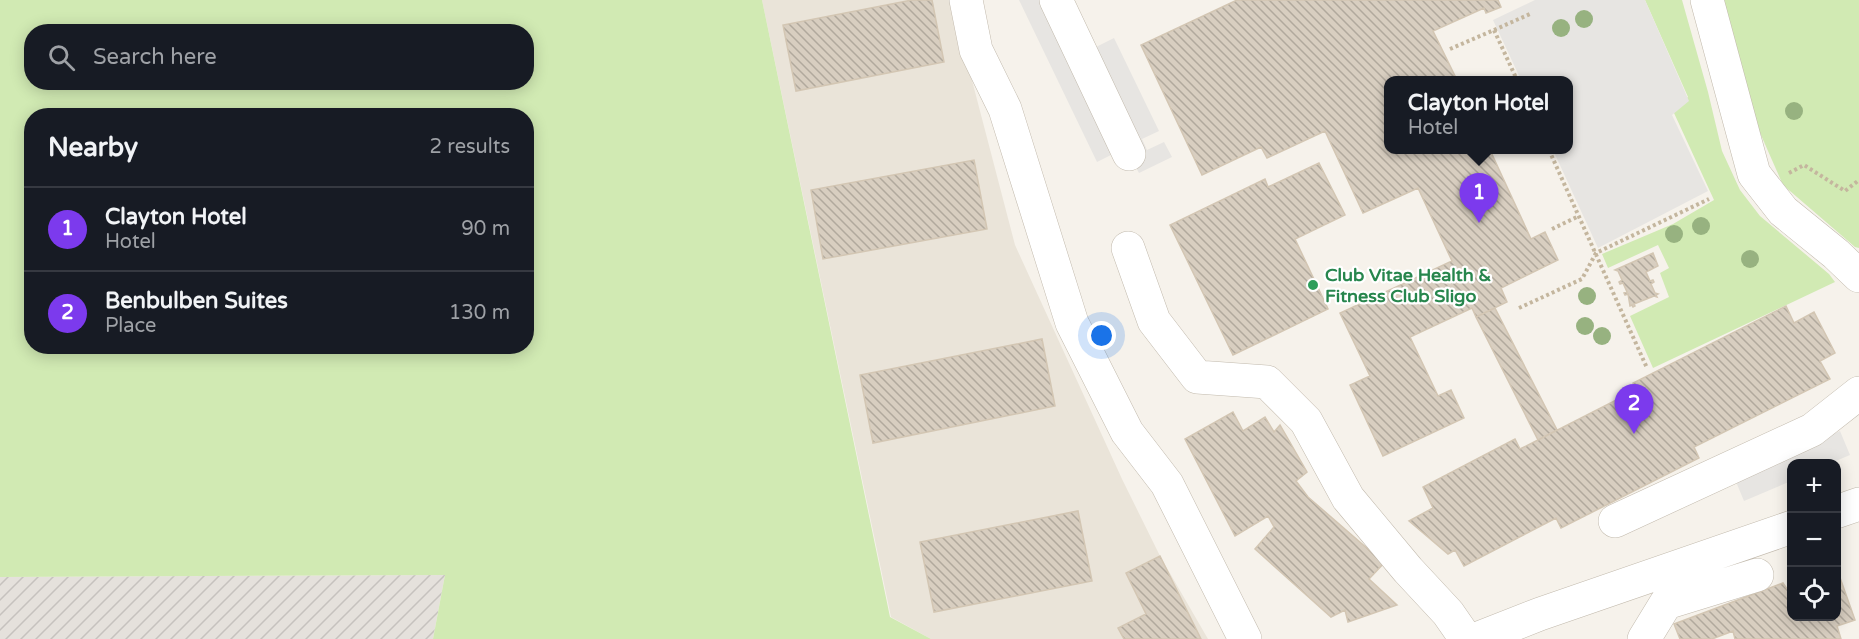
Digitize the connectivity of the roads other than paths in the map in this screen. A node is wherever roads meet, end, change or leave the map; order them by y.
1 (966, 0) edge
2 (1056, 0) edge
3 (1707, 0) edge
4 (1129, 154) dead end
5 (1128, 248) dead end
6 (1859, 276) edge
7 (1859, 393) edge
8 (1859, 504) edge
9 (1841, 510) edge
10 (1615, 521) dead end
11 (1787, 529) edge
12 (1757, 575) dead end
13 (1245, 639) edge
14 (1466, 639) edge
15 (1476, 639) edge
16 (1644, 639) edge

1 - 13 street
2 - 4 street
3 - 6 street
5 - 14 street
7 - 10 street
8 - 9 street
11 - 15 street
12 - 16 street

